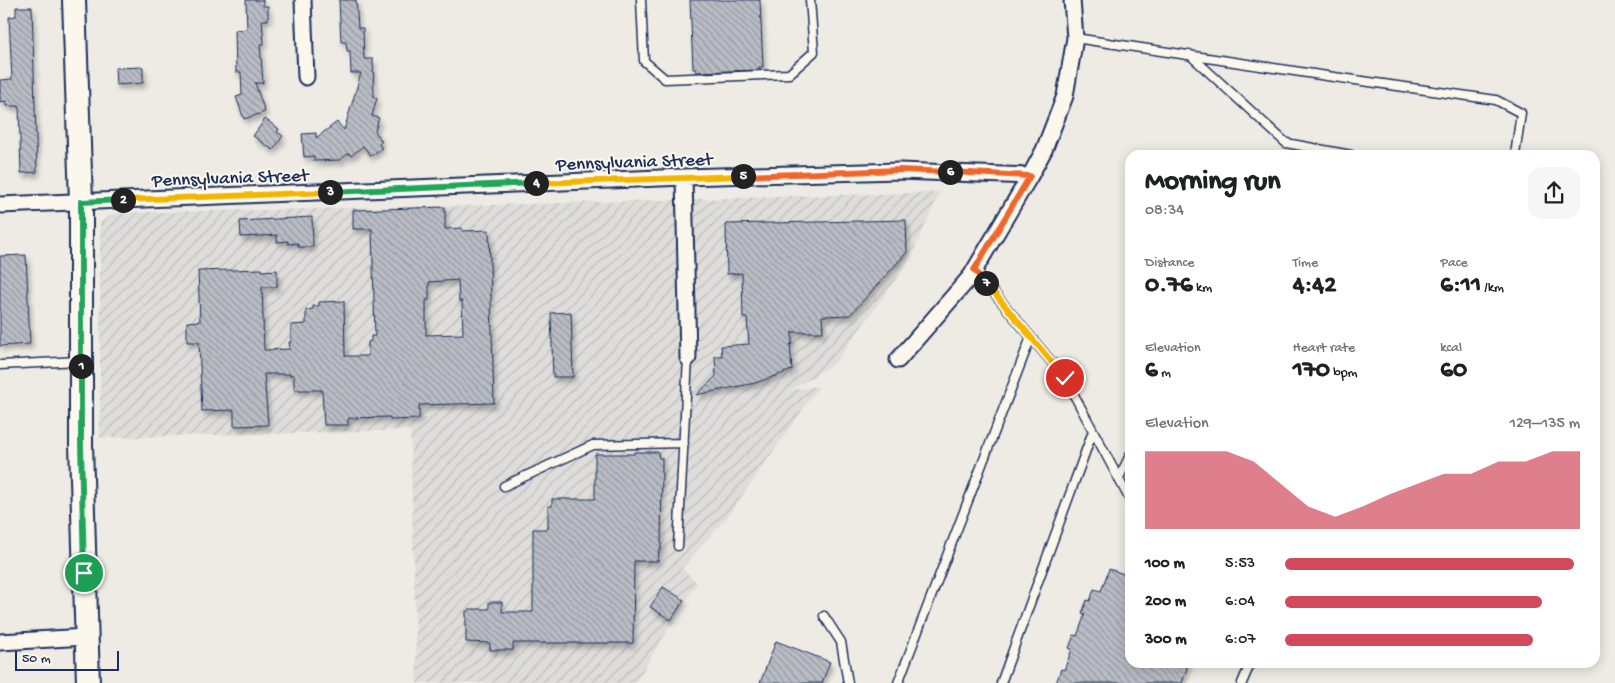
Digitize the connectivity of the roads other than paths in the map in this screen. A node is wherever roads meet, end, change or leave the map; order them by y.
1 (74, 0) edge
2 (303, 0) edge
3 (641, 0) edge
4 (810, 0) edge
5 (1072, 0) edge
6 (1074, 38) junction
7 (1189, 54) junction
8 (306, 77) dead end
9 (1324, 150) edge
10 (1516, 150) edge
11 (1030, 176) junction
12 (684, 177) junction
13 (81, 202) junction
14 (0, 204) edge
15 (974, 270) junction
16 (1031, 336) junction
17 (688, 358) joint
18 (898, 360) dead end
19 (81, 361) junction
20 (0, 365) edge
21 (1094, 431) junction
22 (684, 443) junction
23 (1125, 465) edge
24 (1119, 478) junction
25 (504, 486) dead end
26 (1125, 490) edge
27 (678, 546) dead end
28 (824, 616) dead end
29 (86, 638) junction
30 (0, 642) edge
31 (1248, 668) edge
32 (88, 683) edge
33 (848, 683) edge
34 (898, 683) edge
35 (1001, 683) edge
36 (1242, 683) edge

1 - 13 main road
2 - 8 street
3 - 4 lane
5 - 6 street
6 - 7 lane
6 - 11 street
7 - 9 lane
7 - 10 lane
11 - 12 street, Pennsylvania Street
11 - 15 street
12 - 13 street, Pennsylvania Street
12 - 17 street
13 - 14 street, Pennsylvania Street
13 - 19 main road
15 - 16 lane
15 - 18 street
16 - 21 lane
16 - 34 lane
17 - 22 lane
19 - 20 lane
19 - 29 main road
21 - 24 lane
21 - 35 lane
22 - 25 lane
22 - 27 lane
23 - 24 lane
24 - 26 lane
28 - 33 lane
29 - 30 street
29 - 32 main road
31 - 36 lane

